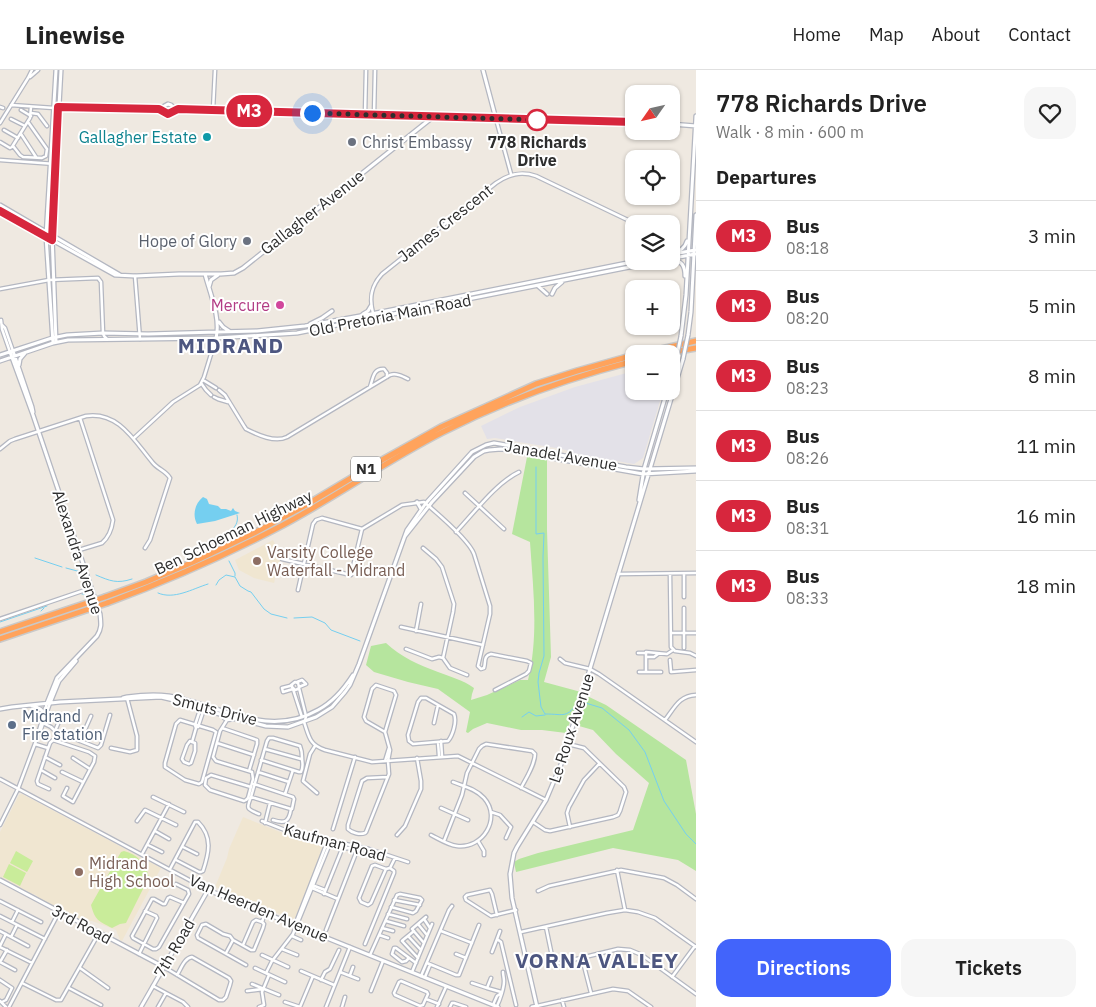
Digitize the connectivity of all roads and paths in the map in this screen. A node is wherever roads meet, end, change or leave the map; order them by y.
1 (32, 70) edge
2 (38, 70) edge
3 (56, 70) edge
4 (60, 70) edge
5 (215, 70) edge
6 (366, 70) edge
7 (375, 70) edge
8 (483, 70) edge
9 (28, 78) junction
10 (11, 105) junction
11 (164, 106) junction
12 (31, 107) junction
13 (56, 108) junction
14 (159, 109) junction
15 (173, 109) junction
16 (21, 110) dead end
17 (212, 110) junction
18 (164, 111) junction
19 (31, 114) junction
20 (365, 115) junction
21 (374, 115) junction
22 (696, 116) edge
23 (433, 117) junction
24 (11, 119) dead end
25 (496, 119) junction
26 (28, 122) junction
27 (625, 122) edge
28 (0, 123) edge
29 (680, 123) edge
30 (696, 124) edge
31 (25, 126) junction
32 (47, 126) dead end
33 (4, 130) dead end
34 (21, 134) junction
35 (18, 138) junction
36 (0, 142) edge
37 (13, 146) junction
38 (36, 157) junction
39 (0, 160) edge
40 (50, 163) junction
41 (56, 164) junction
42 (511, 174) junction
43 (0, 205) edge
44 (0, 211) edge
45 (696, 215) edge
46 (625, 219) edge
47 (47, 223) junction
48 (38, 226) junction
49 (695, 228) junction
50 (46, 232) junction
51 (52, 234) junction
52 (696, 235) edge
53 (46, 236) junction
54 (689, 236) junction
55 (52, 240) junction
56 (61, 244) junction
57 (52, 248) junction
58 (680, 251) edge
59 (688, 251) junction
60 (680, 252) edge
61 (695, 252) edge
62 (688, 256) junction
63 (680, 257) edge
64 (680, 262) edge
65 (696, 262) edge
66 (625, 263) edge
67 (625, 268) edge
68 (693, 272) junction
69 (205, 274) junction
70 (221, 274) junction
71 (120, 276) junction
72 (135, 276) junction
73 (49, 280) junction
74 (54, 280) junction
75 (565, 281) junction
76 (538, 286) junction
77 (686, 286) junction
78 (0, 289) edge
79 (209, 291) junction
80 (547, 294) dead end
81 (552, 294) dead end
82 (371, 306) junction
83 (332, 311) dead end
84 (373, 314) junction
85 (358, 317) junction
86 (374, 318) junction
87 (217, 319) junction
88 (1, 320) edge
89 (305, 326) junction
90 (217, 332) junction
91 (230, 332) junction
92 (103, 333) junction
93 (140, 333) junction
94 (54, 337) junction
95 (206, 338) junction
96 (216, 338) junction
97 (107, 339) junction
98 (140, 339) junction
99 (696, 341) edge
100 (54, 342) junction
101 (679, 345) edge
102 (679, 345) edge
103 (696, 348) edge
104 (213, 349) junction
105 (12, 351) junction
106 (680, 351) edge
107 (27, 352) junction
108 (0, 355) edge
109 (14, 356) junction
110 (625, 358) edge
111 (0, 361) edge
112 (625, 363) edge
113 (19, 366) junction
114 (387, 377) junction
115 (408, 379) dead end
116 (202, 381) junction
117 (216, 388) junction
118 (370, 388) junction
119 (211, 395) junction
120 (664, 400) edge
121 (228, 402) junction
122 (33, 415) junction
123 (80, 418) junction
124 (38, 431) junction
125 (134, 438) junction
126 (0, 449) edge
127 (644, 468) junction
128 (650, 468) junction
129 (696, 469) edge
130 (519, 472) dead end
131 (643, 474) junction
132 (649, 474) junction
133 (465, 493) dead end
134 (417, 502) junction
135 (639, 503) junction
136 (427, 505) junction
137 (480, 507) junction
138 (421, 510) junction
139 (362, 529) junction
140 (504, 529) dead end
141 (456, 532) junction
142 (402, 540) junction
143 (145, 548) dead end
144 (423, 548) dead end
145 (78, 550) junction
146 (282, 559) dead end
147 (304, 564) junction
148 (618, 574) junction
149 (670, 574) junction
150 (684, 574) junction
151 (696, 574) edge
152 (91, 588) junction
153 (298, 590) dead end
154 (684, 597) dead end
155 (106, 600) junction
156 (421, 604) dead end
157 (88, 606) junction
158 (684, 608) dead end
159 (0, 619) edge
160 (400, 627) dead end
161 (416, 631) junction
162 (0, 632) edge
163 (671, 632) junction
164 (684, 633) junction
165 (696, 633) edge
166 (448, 638) junction
167 (0, 639) edge
168 (483, 645) junction
169 (684, 648) dead end
170 (406, 649) dead end
171 (673, 650) junction
172 (638, 653) dead end
173 (80, 654) junction
174 (646, 654) junction
175 (696, 656) edge
176 (443, 658) junction
177 (560, 660) dead end
178 (670, 660) dead end
179 (358, 664) junction
180 (590, 669) junction
181 (696, 670) edge
182 (639, 672) dead end
183 (646, 672) junction
184 (662, 672) dead end
185 (467, 675) dead end
186 (297, 682) junction
187 (292, 684) junction
188 (299, 687) junction
189 (294, 689) junction
190 (495, 690) dead end
191 (54, 691) junction
192 (696, 695) edge
193 (127, 698) junction
194 (60, 702) junction
195 (49, 703) junction
196 (438, 705) junction
197 (26, 706) junction
198 (203, 707) junction
199 (0, 709) edge
200 (217, 712) junction
201 (44, 715) junction
202 (110, 715) dead end
203 (91, 716) dead end
204 (306, 716) junction
205 (302, 718) junction
206 (60, 719) dead end
207 (225, 719) junction
208 (244, 720) junction
209 (665, 720) junction
210 (306, 722) junction
211 (42, 723) junction
212 (434, 724) dead end
213 (197, 726) junction
214 (222, 728) junction
215 (55, 731) junction
216 (385, 732) junction
217 (80, 741) junction
218 (192, 742) junction
219 (439, 742) junction
220 (696, 742) edge
221 (217, 743) junction
222 (35, 744) junction
223 (568, 744) junction
224 (315, 746) junction
225 (48, 748) junction
226 (111, 748) dead end
227 (265, 749) junction
228 (254, 755) junction
229 (441, 756) junction
230 (45, 757) junction
231 (355, 757) junction
232 (73, 758) dead end
233 (417, 758) junction
234 (302, 759) junction
235 (262, 760) junction
236 (386, 761) junction
237 (472, 762) junction
238 (600, 764) junction
239 (60, 765) dead end
240 (90, 769) junction
241 (41, 770) junction
242 (293, 770) junction
243 (249, 771) junction
244 (62, 772) dead end
245 (258, 772) junction
246 (388, 777) junction
247 (55, 778) dead end
248 (0, 780) edge
249 (83, 782) junction
250 (289, 782) junction
251 (453, 782) dead end
252 (254, 784) junction
253 (465, 786) junction
254 (251, 787) junction
255 (67, 788) dead end
256 (521, 788) junction
257 (18, 789) junction
258 (49, 789) dead end
259 (316, 793) dead end
260 (285, 794) junction
261 (153, 797) dead end
262 (251, 797) junction
263 (546, 800) junction
264 (270, 803) junction
265 (168, 804) junction
266 (441, 808) dead end
267 (291, 809) junction
268 (184, 812) dead end
269 (491, 812) junction
270 (259, 814) dead end
271 (455, 814) junction
272 (162, 817) junction
273 (273, 820) dead end
274 (468, 820) dead end
275 (137, 821) dead end
276 (533, 822) junction
277 (0, 825) edge
278 (176, 825) dead end
279 (570, 826) junction
280 (333, 829) dead end
281 (154, 831) junction
282 (397, 835) dead end
283 (431, 836) dead end
284 (506, 838) dead end
285 (169, 839) dead end
286 (330, 841) junction
287 (444, 841) junction
288 (478, 841) junction
289 (147, 844) junction
290 (183, 847) junction
291 (162, 852) dead end
292 (142, 854) junction
293 (197, 854) dead end
294 (484, 855) dead end
295 (395, 858) junction
296 (409, 858) dead end
297 (176, 860) junction
298 (388, 868) junction
299 (170, 870) junction
300 (616, 870) junction
301 (0, 880) edge
302 (176, 884) dead end
303 (311, 886) junction
304 (208, 890) junction
305 (538, 891) dead end
306 (325, 892) junction
307 (338, 899) junction
308 (696, 899) edge
309 (394, 900) junction
310 (0, 901) edge
311 (184, 903) junction
312 (420, 905) junction
313 (452, 906) dead end
314 (391, 907) junction
315 (18, 910) junction
316 (516, 910) junction
317 (625, 910) junction
318 (145, 911) junction
319 (60, 912) junction
320 (266, 913) junction
321 (388, 914) junction
322 (497, 915) junction
323 (0, 916) edge
324 (407, 919) dead end
325 (385, 921) junction
326 (12, 922) junction
327 (42, 922) dead end
328 (262, 922) junction
329 (418, 924) junction
330 (432, 924) dead end
331 (17, 925) junction
332 (479, 925) dead end
333 (296, 926) junction
334 (404, 926) dead end
335 (546, 927) junction
336 (382, 928) junction
337 (430, 928) junction
338 (326, 930) dead end
339 (0, 931) edge
340 (393, 931) dead end
341 (414, 931) junction
342 (441, 931) junction
343 (500, 931) dead end
344 (521, 932) junction
345 (99, 933) junction
346 (6, 934) junction
347 (379, 935) junction
348 (427, 935) junction
349 (292, 936) junction
350 (408, 936) junction
351 (11, 937) junction
352 (388, 938) dead end
353 (45, 939) junction
354 (497, 939) junction
355 (234, 940) junction
356 (301, 940) dead end
357 (424, 942) junction
358 (472, 943) junction
359 (144, 944) junction
360 (365, 944) dead end
361 (0, 946) edge
362 (28, 946) dead end
363 (243, 946) junction
364 (350, 947) junction
365 (695, 947) edge
366 (282, 949) junction
367 (7, 950) junction
368 (339, 950) dead end
369 (421, 950) junction
370 (492, 952) dead end
371 (226, 953) junction
372 (139, 954) junction
373 (456, 954) dead end
374 (262, 955) dead end
375 (298, 955) dead end
376 (370, 955) junction
377 (409, 958) junction
378 (418, 958) junction
379 (466, 958) junction
380 (582, 958) junction
381 (273, 960) junction
382 (383, 961) junction
383 (0, 962) edge
384 (32, 963) junction
385 (416, 963) junction
386 (428, 964) junction
387 (246, 965) dead end
388 (288, 967) dead end
389 (353, 967) dead end
390 (80, 968) junction
391 (164, 968) junction
392 (255, 968) dead end
393 (15, 970) dead end
394 (301, 971) dead end
395 (340, 972) junction
396 (412, 972) junction
397 (503, 972) dead end
398 (267, 974) junction
399 (177, 975) junction
400 (350, 975) junction
401 (313, 976) junction
402 (423, 977) junction
403 (672, 977) junction
404 (491, 978) dead end
405 (358, 979) dead end
406 (0, 980) edge
407 (321, 980) junction
408 (510, 980) junction
409 (504, 981) junction
410 (285, 982) dead end
411 (22, 983) junction
412 (472, 983) dead end
413 (252, 984) dead end
414 (334, 985) junction
415 (153, 986) junction
416 (446, 986) junction
417 (69, 988) junction
418 (108, 988) dead end
419 (487, 988) junction
420 (263, 989) junction
421 (247, 991) dead end
422 (372, 991) dead end
423 (501, 992) junction
424 (166, 993) junction
425 (591, 994) junction
426 (696, 994) edge
427 (279, 995) dead end
428 (345, 997) dead end
429 (426, 999) junction
430 (562, 1000) junction
431 (1, 1002) edge
432 (101, 1005) dead end
433 (438, 1005) edge
434 (516, 1005) dead end
435 (496, 1006) edge
436 (537, 1006) edge
437 (8, 1007) edge
438 (140, 1007) edge
439 (158, 1007) edge
440 (188, 1007) edge
441 (259, 1007) edge
442 (285, 1007) edge
443 (300, 1007) edge
444 (326, 1007) edge
445 (342, 1007) edge
446 (442, 1007) edge
447 (450, 1007) edge
448 (466, 1007) edge
449 (532, 1007) edge
450 (564, 1007) edge
451 (651, 1007) edge

1 - 9 street
2 - 9 street
3 - 13 main road
4 - 13 main road
5 - 17 street
6 - 20 street
7 - 21 street
8 - 25 main road
9 - 10 street
10 - 12 street
10 - 28 street
11 - 14 main road
11 - 15 main road
11 - 18 main road
12 - 13 street
12 - 19 street
13 - 14 main road
13 - 40 main road
13 - 41 main road
14 - 18 main road
15 - 17 main road
15 - 18 main road
16 - 19 street
17 - 20 main road
19 - 26 street
19 - 32 street
20 - 21 main road
21 - 23 main road
22 - 30 main road
23 - 25 main road
23 - 70 main road, Gallagher Avenue
24 - 31 street
25 - 27 main road
25 - 42 street
26 - 31 street
26 - 38 street
29 - 30 main road
30 - 54 main road
31 - 34 street
33 - 35 street
34 - 35 street
34 - 38 street
35 - 37 street
36 - 37 street
37 - 38 street
39 - 40 street
40 - 41 street
40 - 47 main road
41 - 51 main road
42 - 46 street
42 - 82 street, James Crescent
43 - 48 main road
44 - 53 main road
45 - 49 main road, Le Roux Avenue
47 - 48 main road
47 - 50 main road
48 - 50 main road
49 - 52 main road
49 - 61 main road, Le Roux Avenue
50 - 51 main road
50 - 53 main road
51 - 55 main road
51 - 71 main road
53 - 55 main road
53 - 73 main road
54 - 58 main road
54 - 59 main road
55 - 56 main road
55 - 57 main road
56 - 57 main road
56 - 71 main road
57 - 74 main road
59 - 60 main road
59 - 61 main road
59 - 62 main road
61 - 62 main road
61 - 68 main road, Le Roux Avenue
62 - 63 main road
62 - 77 main road
64 - 77 main road
65 - 68 main road
66 - 84 main road, Old Pretoria Main Road
67 - 75 main road, Old Pretoria Main Road
68 - 128 main road, Le Roux Avenue, bridge
69 - 70 main road, Gallagher Avenue
69 - 72 main road, Gallagher Avenue
69 - 79 main road
70 - 79 main road
71 - 72 main road, Gallagher Avenue
72 - 93 street
73 - 74 street
73 - 78 street
73 - 94 main road
74 - 92 street
74 - 94 main road
75 - 76 main road, Old Pretoria Main Road
75 - 81 main road
76 - 80 main road
76 - 86 main road, Old Pretoria Main Road
77 - 101 main road, bridge
79 - 87 main road
82 - 84 street, James Crescent
82 - 85 main road
83 - 89 main road
84 - 85 main road, Old Pretoria Main Road
84 - 86 street, James Crescent
85 - 89 main road, Old Pretoria Main Road
86 - 96 main road, Old Pretoria Main Road
87 - 90 main road
87 - 91 main road
88 - 105 street, Alexandra Avenue
89 - 91 main road, Old Pretoria Main Road
90 - 91 main road, Old Pretoria Main Road
90 - 93 main road, Old Pretoria Main Road
90 - 96 main road
92 - 93 main road, Old Pretoria Main Road
92 - 94 main road, Old Pretoria Main Road
92 - 97 street
93 - 98 street
94 - 100 main road
94 - 105 main road, Old Pretoria Main Road
95 - 96 main road, Old Pretoria Main Road
95 - 98 main road, Old Pretoria Main Road
95 - 104 main road
96 - 104 street
97 - 98 main road, Old Pretoria Main Road
97 - 100 main road, Old Pretoria Main Road
99 - 102 highway
100 - 107 main road, Old Pretoria Main Road
103 - 106 highway
104 - 116 street
105 - 108 main road, Old Pretoria Main Road
105 - 109 main road, Alexandra Avenue
107 - 109 main road, Old Pretoria Main Road
107 - 113 main road
109 - 111 main road, Old Pretoria Main Road
109 - 113 main road, Alexandra Avenue
109 - 122 main road, Alexandra Avenue
110 - 155 highway, Ben Schoeman Highway / N1
112 - 155 highway, Ben Schoeman Highway / N1
113 - 122 main road, Alexandra Avenue
114 - 115 street
114 - 118 street
114 - 118 street
116 - 117 street
116 - 119 street
116 - 125 street
117 - 119 street
117 - 121 street
118 - 121 street
119 - 121 street
120 - 127 main road, Le Roux Avenue
122 - 124 main road, Alexandra Avenue
123 - 124 street
123 - 125 street
123 - 145 street
124 - 126 street
124 - 145 main road, Alexandra Avenue
125 - 143 street
127 - 128 main road, Janadel Avenue
127 - 131 main road, Le Roux Avenue
127 - 136 main road, Janadel Avenue
128 - 129 main road, Janadel Avenue
128 - 132 main road, Le Roux Avenue
129 - 132 main road, Janadel Avenue
130 - 137 street
131 - 132 main road, Janadel Avenue
131 - 135 main road, Le Roux Avenue
131 - 136 main road, Janadel Avenue
132 - 135 main road, Le Roux Avenue
133 - 137 street
134 - 136 street
134 - 138 main road
134 - 139 street
135 - 148 main road, Le Roux Avenue
136 - 138 main road, Janadel Avenue
136 - 141 street
136 - 142 main road, Janadel Avenue
137 - 140 street
137 - 141 street
138 - 142 main road, Janadel Avenue
139 - 147 street
139 - 147 street
141 - 168 street
142 - 179 main road, Janadel Avenue
144 - 166 street
145 - 152 main road, Alexandra Avenue
146 - 147 street
147 - 153 street
148 - 149 street
148 - 180 main road, Le Roux Avenue
149 - 150 street
149 - 163 street
150 - 151 street
150 - 154 street
152 - 159 street
152 - 173 main road, Alexandra Avenue
155 - 157 highway, Ben Schoeman Highway / N1, bridge
156 - 161 street
157 - 162 highway, Ben Schoeman Highway / N1
157 - 167 highway, Ben Schoeman Highway / N1
158 - 164 street
160 - 161 street
161 - 166 street
163 - 164 street
163 - 171 street
164 - 165 street
164 - 169 street
166 - 168 street
166 - 176 street
168 - 190 street
170 - 176 street
171 - 174 street
171 - 175 street
172 - 174 street
173 - 191 main road
173 - 195 main road, Alexandra Avenue
174 - 183 street
176 - 185 street
177 - 180 street
178 - 181 street
179 - 204 main road, Janadel Avenue
179 - 210 main road, Janadel Avenue
180 - 209 street
180 - 223 main road, Le Roux Avenue
182 - 183 street
183 - 184 street
186 - 187 street
186 - 188 street
186 - 188 street
187 - 189 street
187 - 189 street
188 - 189 street
188 - 204 street
189 - 205 street
191 - 194 main road
191 - 195 main road
192 - 209 street
193 - 194 main road, Smuts Drive
193 - 198 main road, Smuts Drive
193 - 226 street
194 - 195 main road, Smuts Drive
195 - 197 main road, Smuts Drive
195 - 201 street
195 - 211 street
196 - 212 street
196 - 219 street
196 - 219 street
197 - 199 main road, Smuts Drive
197 - 201 main road
198 - 200 main road, Smuts Drive
198 - 205 main road, Smuts Drive
198 - 213 street
200 - 207 street
200 - 208 main road, Smuts Drive
201 - 211 street
202 - 217 street
203 - 217 street
204 - 205 main road, Smuts Drive
204 - 210 street
205 - 210 street
206 - 215 street
207 - 208 street
207 - 214 street
208 - 210 main road, Smuts Drive
209 - 220 street
210 - 224 street
211 - 215 street
211 - 222 street
213 - 213 street
213 - 218 street
214 - 221 street
214 - 228 street
215 - 217 street
216 - 216 street
216 - 236 street
218 - 218 street
219 - 229 street
221 - 228 street
221 - 243 street
222 - 225 street
222 - 257 street
223 - 238 street
223 - 263 main road, Le Roux Avenue
224 - 231 street
224 - 259 street
225 - 230 street
225 - 240 street
227 - 234 street
227 - 234 street
227 - 235 street
228 - 243 street
229 - 233 street
229 - 237 street
230 - 239 street
230 - 241 street
231 - 236 street
231 - 280 street
232 - 240 street
233 - 236 street
233 - 282 street
234 - 242 street
235 - 242 street
235 - 245 street
236 - 246 street
237 - 253 street
237 - 256 street
237 - 256 street
238 - 279 street
238 - 279 street
240 - 249 street
241 - 247 street
241 - 258 street
242 - 250 street
243 - 254 street
244 - 249 street
245 - 250 street
245 - 252 street
246 - 246 street
248 - 257 street, Van Heerden Avenue
249 - 255 street
250 - 260 street
251 - 253 street
252 - 260 street
252 - 262 street
253 - 269 street
253 - 271 street
254 - 254 street
256 - 263 street
257 - 277 street
257 - 292 street, Van Heerden Avenue
260 - 267 street
261 - 265 street
262 - 264 street
262 - 270 street
263 - 276 main road, Le Roux Avenue
264 - 267 street
264 - 286 street, Kaufman Road
265 - 268 street
265 - 272 street
266 - 271 street
267 - 273 street
269 - 284 street
269 - 288 street
271 - 274 street
271 - 287 street
272 - 275 street
272 - 278 street
272 - 281 street
276 - 279 street
276 - 316 main road, Le Roux Avenue
281 - 285 street
281 - 289 street
283 - 287 street
286 - 295 street, Kaufman Road
286 - 303 street
287 - 288 street
288 - 294 street
289 - 291 street
289 - 292 street
290 - 293 street
290 - 297 street
290 - 297 street
292 - 299 street, Van Heerden Avenue
295 - 296 street, Kaufman Road
295 - 298 street
297 - 299 street
298 - 298 street
298 - 360 street
299 - 304 street, Van Heerden Avenue
300 - 305 street
300 - 308 street
300 - 317 street
301 - 319 main road, 3rd Road
302 - 311 street
303 - 306 street
303 - 333 street
304 - 320 main road, Van Heerden Avenue
304 - 391 main road, 7th Road
306 - 307 street
306 - 307 street
307 - 338 street
309 - 312 street
309 - 312 street
309 - 314 street
310 - 315 street
311 - 318 street
311 - 359 street
312 - 314 street
313 - 342 street
314 - 321 street
315 - 326 street
315 - 327 street
316 - 322 street
316 - 344 main road, Le Roux Avenue
317 - 335 street
317 - 365 street
318 - 359 street
318 - 359 street
319 - 345 main road, 3rd Road
319 - 353 street
320 - 328 street
320 - 333 main road, Van Heerden Avenue
321 - 324 street
321 - 325 street
322 - 322 street
323 - 326 street
325 - 334 street
325 - 336 street
326 - 331 street
328 - 363 street
328 - 363 street
329 - 337 street
329 - 341 street
329 - 348 street
330 - 337 street
331 - 351 street
331 - 353 street
332 - 358 street
333 - 349 street
333 - 364 main road, Van Heerden Avenue
335 - 344 street
335 - 380 street
336 - 340 street
336 - 347 street
337 - 348 street
339 - 346 street
341 - 350 street
341 - 357 street
342 - 358 street
342 - 386 street
343 - 354 street
344 - 436 main road, Le Roux Avenue
345 - 372 main road, 3rd Road
345 - 390 street
346 - 351 street
346 - 361 street
347 - 352 street
347 - 376 street
348 - 357 street
349 - 356 street
349 - 366 street
350 - 369 street
350 - 378 street
351 - 362 street
353 - 384 street
354 - 370 street
354 - 408 street
355 - 363 street
355 - 371 street
355 - 371 street
357 - 369 street
358 - 379 street
359 - 372 street
361 - 367 street
364 - 376 main road, Van Heerden Avenue
364 - 395 street
365 - 403 street
366 - 375 street
366 - 381 street
367 - 383 street
367 - 384 street
368 - 407 street
369 - 378 street
371 - 387 street
372 - 391 main road, 3rd Road
373 - 379 street
374 - 381 street
376 - 382 main road, Van Heerden Avenue
377 - 377 street
377 - 385 street
378 - 385 street
379 - 386 street
380 - 403 street
380 - 425 street
381 - 388 street
381 - 398 street
382 - 396 main road, Van Heerden Avenue
382 - 422 street
383 - 393 street
384 - 411 street
385 - 396 street
386 - 402 street
389 - 400 street
390 - 417 street
390 - 418 street
391 - 399 street
391 - 415 main road, 7th Road
392 - 398 street
394 - 401 street
395 - 400 street
395 - 414 street
396 - 402 main road, Van Heerden Avenue
397 - 409 street
398 - 410 street
398 - 420 street
399 - 399 street
400 - 405 street
401 - 407 street
401 - 443 street
402 - 416 main road, Van Heerden Avenue
403 - 426 street
404 - 419 street
406 - 431 street
407 - 414 street
408 - 409 street
408 - 434 street
409 - 423 street
411 - 417 street
411 - 437 street
412 - 419 street
413 - 420 street
414 - 444 street
415 - 424 street
415 - 438 main road, 7th Road
416 - 433 street
416 - 435 main road, Van Heerden Avenue
417 - 432 street
419 - 423 street
420 - 421 street
420 - 427 street
420 - 441 street
423 - 435 street
424 - 439 street
424 - 440 street
425 - 430 street
425 - 451 street
428 - 445 street
429 - 429 street
429 - 433 street
430 - 436 street
430 - 450 street
431 - 437 street
433 - 446 street
436 - 449 main road
442 - 443 street
447 - 448 street

